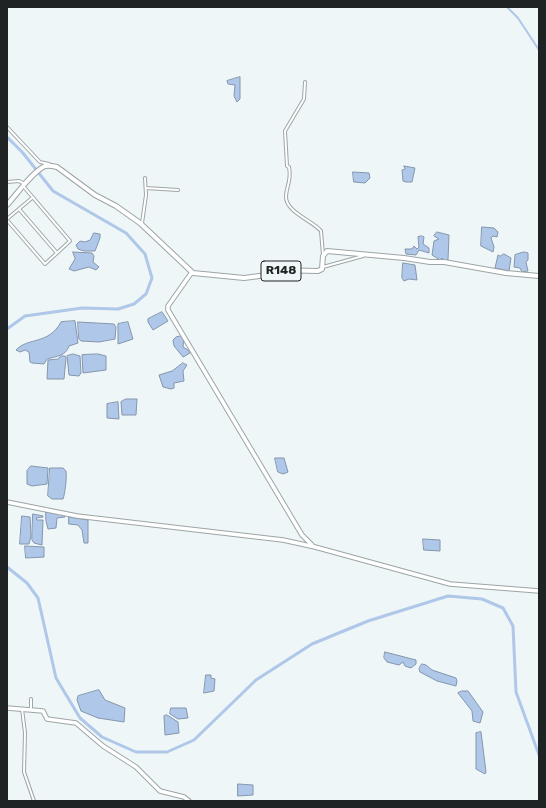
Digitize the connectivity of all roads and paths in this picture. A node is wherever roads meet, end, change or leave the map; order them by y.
1 (305, 82) dead end
2 (7, 128) edge
3 (52, 166) junction
4 (145, 178) dead end
5 (7, 182) edge
6 (25, 186) junction
7 (146, 188) junction
8 (178, 190) dead end
9 (32, 198) junction
10 (7, 205) edge
11 (19, 209) junction
12 (7, 219) edge
13 (142, 224) junction
14 (57, 253) junction
15 (366, 255) junction
16 (323, 256) junction
17 (322, 267) junction
18 (192, 272) junction
19 (539, 276) edge
20 (7, 502) edge
21 (315, 547) junction
22 (539, 591) edge
23 (32, 699) dead end
24 (7, 708) edge
25 (22, 709) junction
26 (31, 710) junction
27 (34, 801) edge
28 (189, 801) edge

1 - 16 street
2 - 3 street
3 - 6 main road
3 - 13 main road
4 - 7 street
5 - 6 street
6 - 9 street
6 - 10 main road
7 - 8 street
7 - 13 street
9 - 11 street
9 - 14 street
11 - 12 street
11 - 14 street
12 - 14 street
13 - 18 main road
15 - 16 main road
15 - 17 street
15 - 19 main road
16 - 17 main road
17 - 18 main road, R148
18 - 21 main road
20 - 21 main road
21 - 22 main road
23 - 26 street
24 - 25 main road
25 - 26 main road
25 - 27 street
26 - 28 main road

